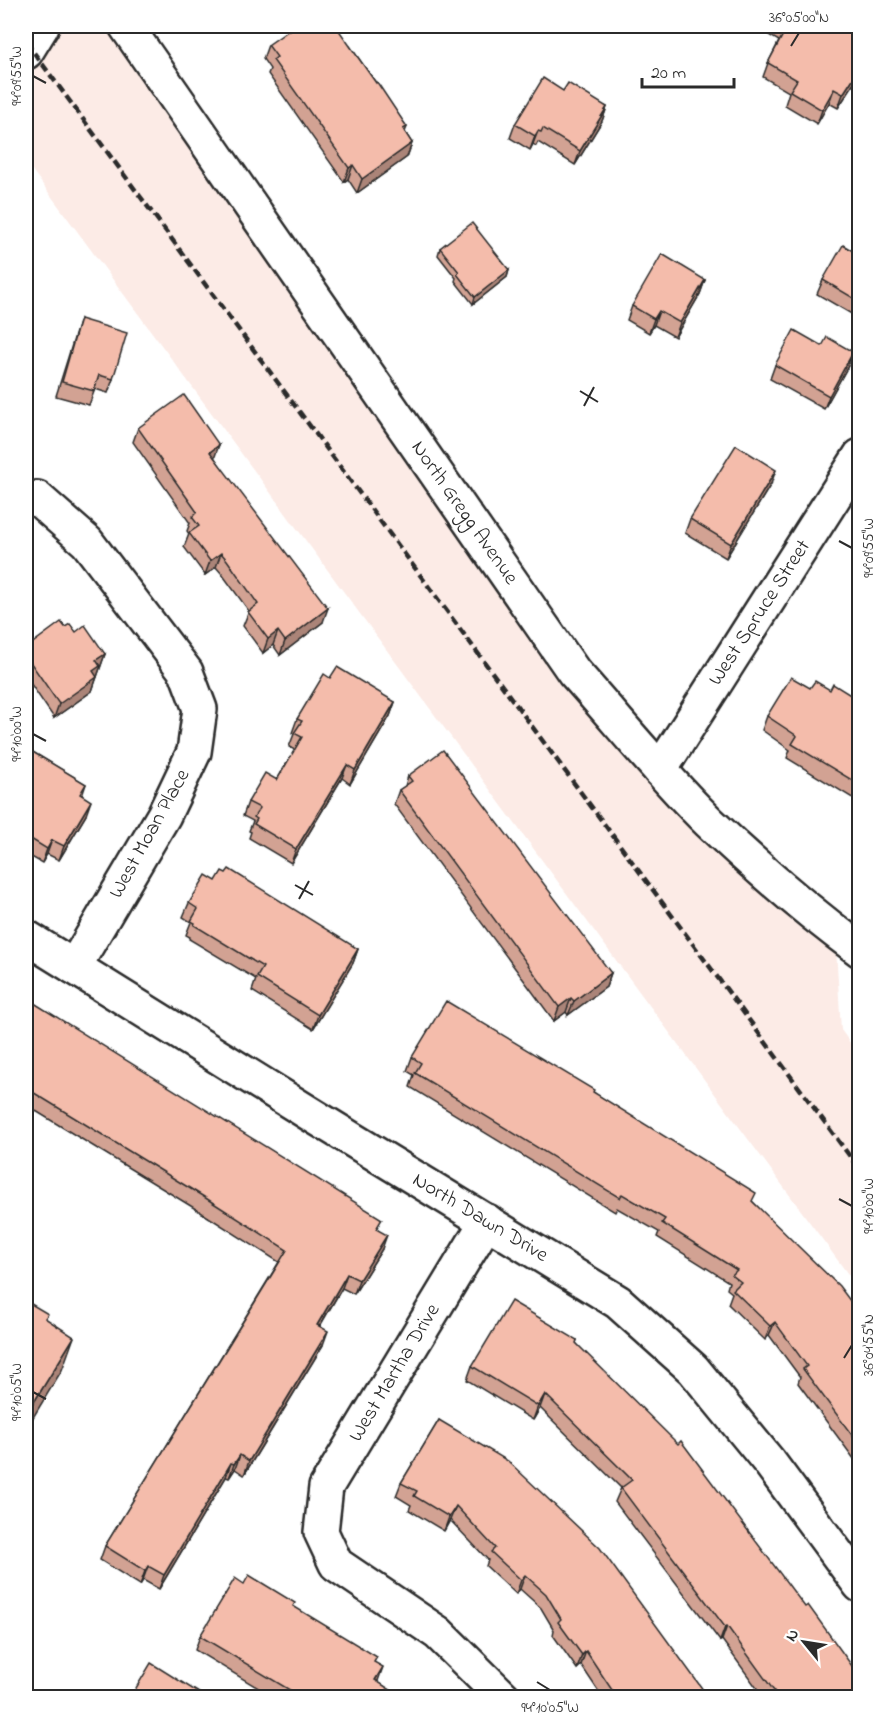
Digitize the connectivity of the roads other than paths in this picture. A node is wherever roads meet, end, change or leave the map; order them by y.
1 (42, 26) edge
2 (126, 26) edge
3 (26, 52) edge
4 (860, 456) edge
5 (37, 498) dead end
6 (660, 770) junction
7 (26, 937) edge
8 (860, 950) edge
9 (74, 967) junction
10 (487, 1221) junction
11 (860, 1585) edge
12 (504, 1698) edge

1 - 3 street
2 - 6 street, North Gregg Avenue
4 - 6 street, West Spruce Street
5 - 9 street, West Moan Place
6 - 8 street, North Gregg Avenue
7 - 9 street, North Dawn Drive
9 - 10 street, North Dawn Drive
10 - 11 street, North Dawn Drive
10 - 12 street, West Martha Drive

